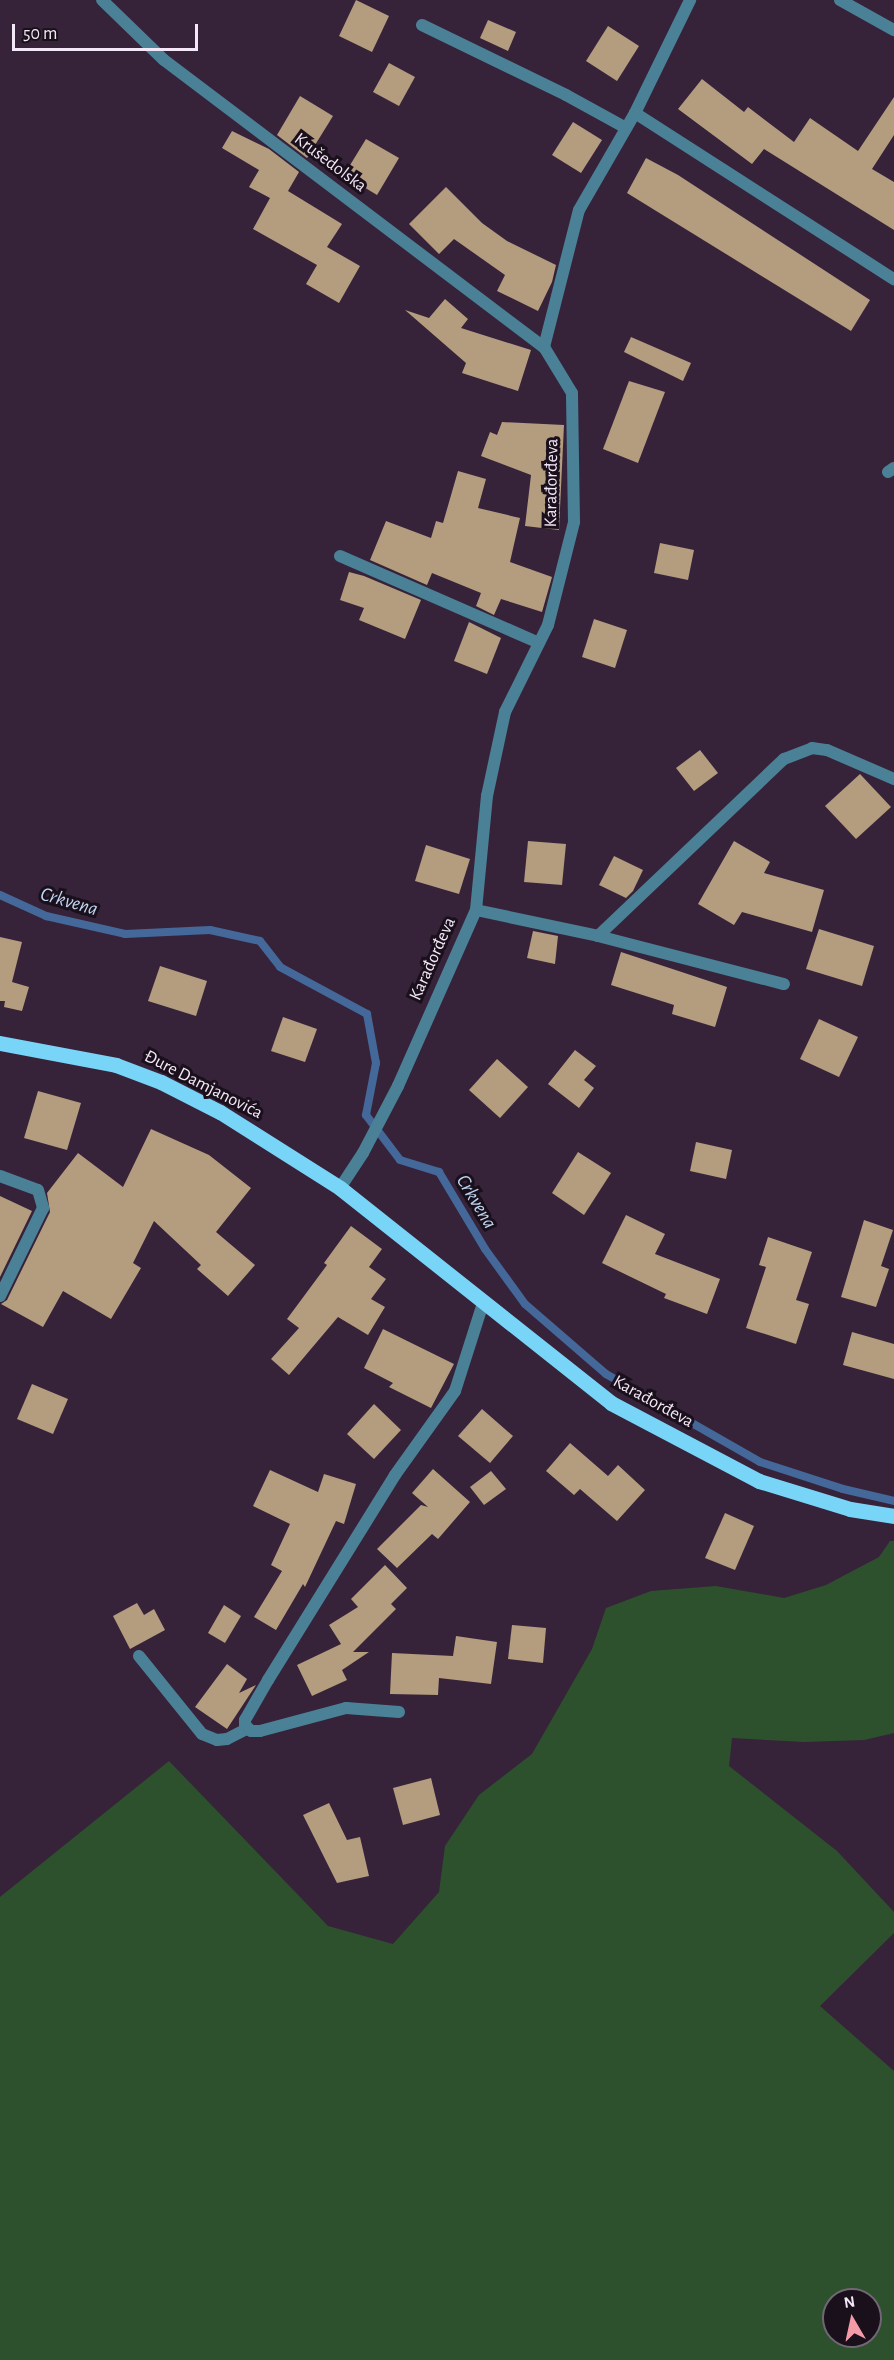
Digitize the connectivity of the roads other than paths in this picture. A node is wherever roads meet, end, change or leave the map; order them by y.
1 (102, 0) edge
2 (690, 0) edge
3 (840, 0) edge
4 (422, 25) dead end
5 (894, 30) edge
6 (634, 113) junction
7 (626, 128) junction
8 (894, 279) edge
9 (544, 347) junction
10 (339, 556) dead end
11 (539, 643) junction
12 (894, 779) edge
13 (476, 910) junction
14 (598, 936) junction
15 (784, 984) dead end
16 (0, 1043) edge
17 (0, 1176) edge
18 (340, 1188) junction
19 (0, 1296) edge
20 (483, 1303) junction
21 (894, 1516) edge
22 (139, 1656) dead end
23 (399, 1712) dead end
24 (247, 1730) junction

1 - 9 street, Krušedolska
2 - 6 street
3 - 5 street
4 - 7 street
6 - 7 street
6 - 8 street
7 - 9 street
9 - 11 street, Karađorđeva
10 - 11 street
11 - 13 street, Karađorđeva
12 - 14 street
13 - 14 street
13 - 18 street, Karađorđeva
14 - 15 street
16 - 18 main road, Đure Damjanovića
17 - 19 street
18 - 20 main road, Karađorđeva
20 - 21 main road, Karađorđeva
20 - 24 street
22 - 24 street
23 - 24 street

